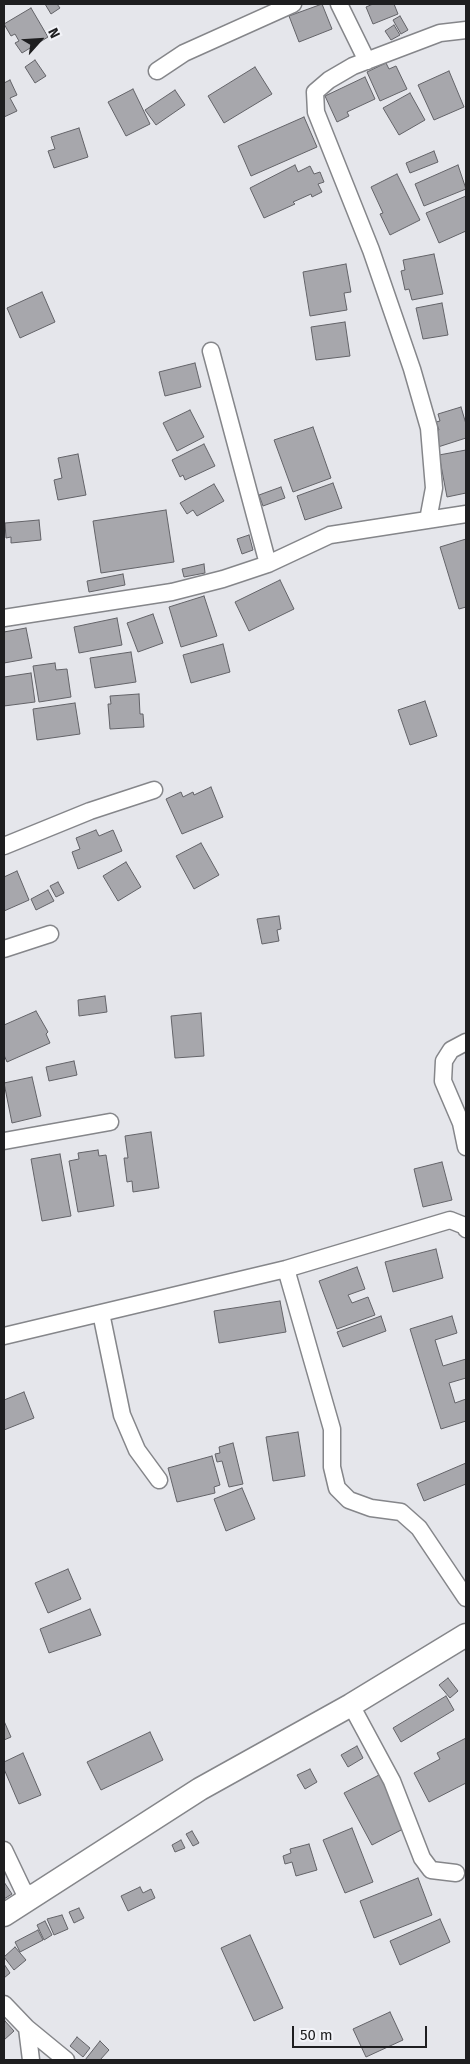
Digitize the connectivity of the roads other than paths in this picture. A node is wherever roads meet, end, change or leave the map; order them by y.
1 (293, 4) edge
2 (339, 4) edge
3 (466, 30) edge
4 (367, 61) junction
5 (157, 71) dead end
6 (211, 351) dead end
7 (466, 514) edge
8 (428, 520) junction
9 (268, 564) junction
10 (4, 618) edge
11 (154, 790) dead end
12 (4, 846) edge
13 (50, 934) dead end
14 (4, 949) edge
15 (466, 1042) edge
16 (110, 1122) dead end
17 (4, 1141) edge
18 (466, 1147) edge
19 (466, 1224) edge
20 (286, 1270) junction
21 (101, 1313) junction
22 (4, 1336) edge
23 (159, 1480) dead end
24 (466, 1598) edge
25 (466, 1635) edge
26 (351, 1705) junction
27 (4, 1850) edge
28 (456, 1873) dead end
29 (36, 1894) junction
30 (4, 1915) edge
31 (4, 2004) edge
32 (27, 2028) junction
33 (31, 2060) edge
34 (66, 2060) edge

1 - 5 street
2 - 4 street
3 - 4 street
4 - 8 street
6 - 9 street
7 - 8 street
8 - 9 street
9 - 10 street
11 - 12 street
13 - 14 street
15 - 18 street
16 - 17 street
19 - 20 street
20 - 21 street
20 - 24 street
21 - 22 street
21 - 23 street
25 - 26 main road
26 - 28 street
26 - 29 main road
27 - 29 street
29 - 30 main road
31 - 32 street
32 - 33 street
32 - 34 street

